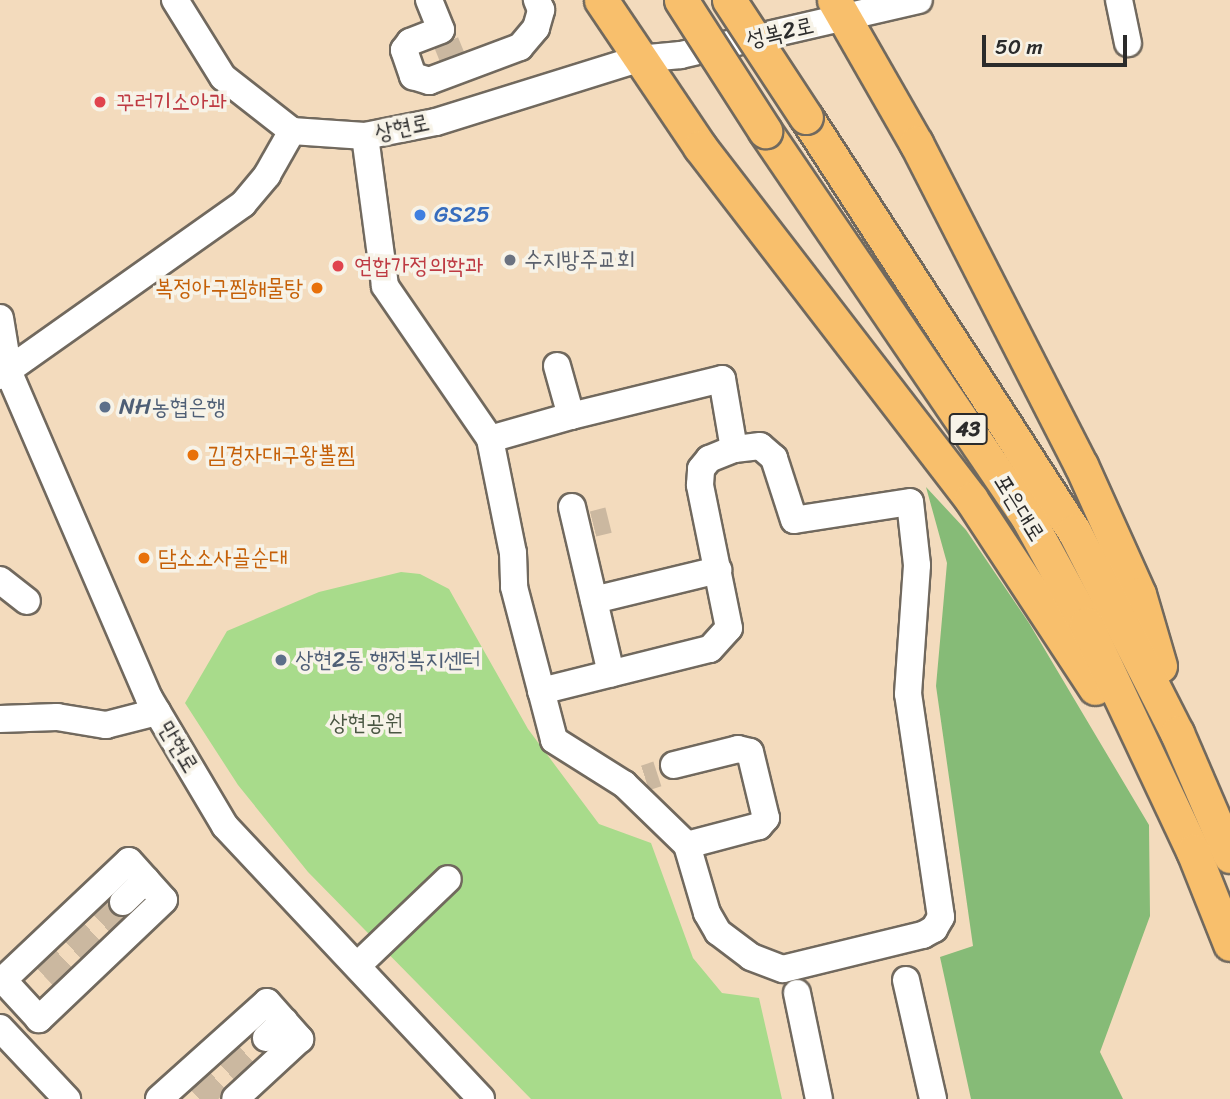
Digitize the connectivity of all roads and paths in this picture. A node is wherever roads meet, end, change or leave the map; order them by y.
1 (175, 0) edge
2 (429, 0) edge
3 (537, 0) edge
4 (601, 0) edge
5 (681, 0) edge
6 (729, 0) edge
7 (919, 0) edge
8 (1119, 0) edge
9 (840, 9) edge
10 (1128, 43) dead end
11 (681, 55) joint
12 (638, 60) junction
13 (292, 131) junction
14 (365, 136) junction
15 (0, 318) edge
16 (557, 366) dead end
17 (5, 375) edge
18 (571, 416) junction
19 (490, 439) junction
20 (734, 449) junction
21 (581, 520) dead end
22 (718, 569) junction
23 (0, 580) edge
24 (594, 600) junction
25 (27, 601) dead end
26 (611, 673) junction
27 (541, 691) junction
28 (157, 712) junction
29 (0, 719) edge
30 (1177, 733) junction
31 (1142, 744) junction
32 (674, 765) tunnel mouth
33 (687, 845) junction
34 (1230, 856) edge
35 (448, 879) dead end
36 (146, 880) junction
37 (123, 902) tunnel mouth
38 (1230, 944) edge
39 (358, 965) junction
40 (906, 980) dead end
41 (1, 981) edge
42 (797, 993) dead end
43 (0, 1028) edge
44 (67, 1099) edge
45 (159, 1099) edge
46 (235, 1099) edge
47 (481, 1099) edge
48 (818, 1099) edge
49 (933, 1099) edge

1 - 13 street
2 - 3 street
4 - 12 main road
5 - 31 main road, 포은대로 / 43, bridge
6 - 30 main road, 포은대로 / 43, bridge
7 - 9 street, 성복2로
8 - 10 street
9 - 11 street, 성복2로
9 - 30 main road
11 - 12 street, 상현로
12 - 14 street, 상현로
12 - 31 main road
13 - 14 street, 상현로
13 - 17 street
14 - 19 street
15 - 17 street, 만현로
16 - 18 street
17 - 28 street, 만현로
18 - 19 street
18 - 20 street
19 - 27 street
20 - 22 street
20 - 33 street
21 - 24 street
22 - 24 street
22 - 26 street
23 - 25 street
24 - 26 street
26 - 27 street
27 - 33 street
28 - 29 street
28 - 39 street, 만현로
30 - 34 main road, 포은대로 / 43
31 - 38 main road, 포은대로 / 43
32 - 33 street
35 - 39 street
36 - 37 street
36 - 41 street
36 - 41 street
39 - 47 street, 만현로
40 - 49 street
42 - 48 street
43 - 44 street
45 - 46 street

